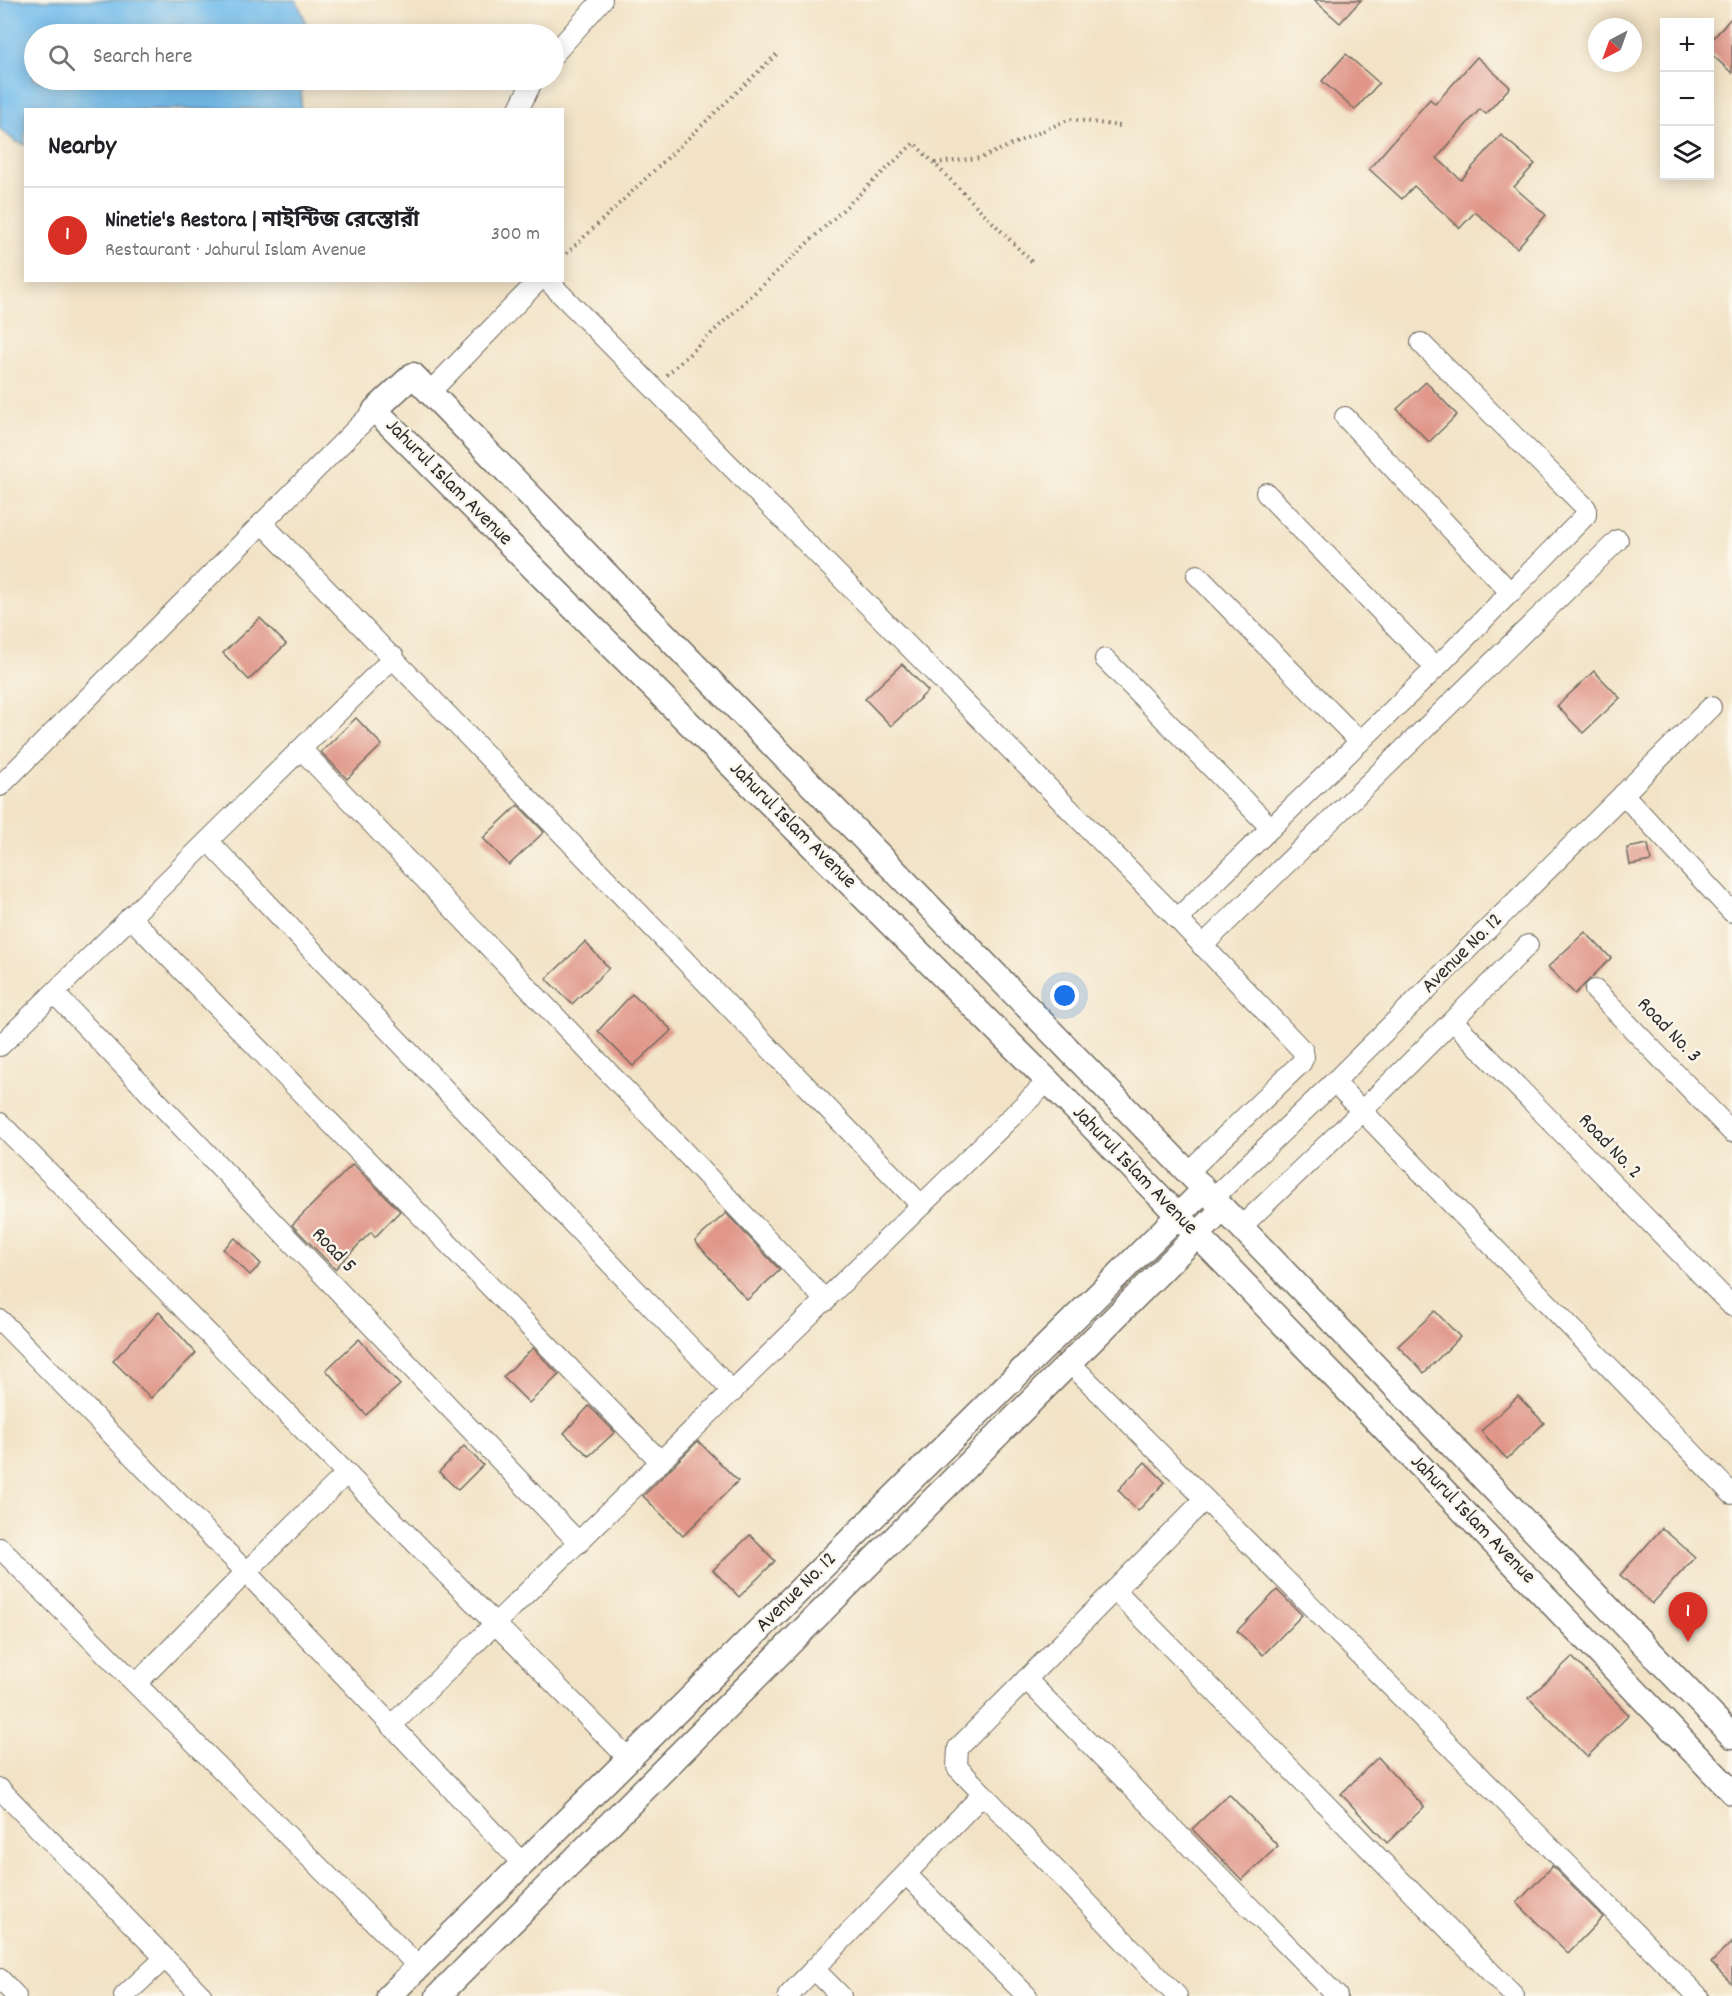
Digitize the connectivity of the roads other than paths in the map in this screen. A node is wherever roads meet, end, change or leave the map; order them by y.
1 (602, 0) edge
2 (564, 43) edge
3 (528, 90) edge
4 (519, 108) edge
5 (537, 282) edge
6 (549, 282) edge
7 (1421, 343) dead end
8 (430, 392) junction
9 (375, 410) junction
10 (1345, 417) dead end
11 (1266, 493) dead end
12 (262, 523) junction
13 (1618, 540) dead end
14 (1197, 575) dead end
15 (1511, 592) junction
16 (394, 657) junction
17 (1105, 659) dead end
18 (1436, 668) junction
19 (1712, 707) dead end
20 (1360, 742) junction
21 (301, 749) junction
22 (0, 786) edge
23 (1623, 794) junction
24 (1271, 828) junction
25 (208, 841) junction
26 (1732, 912) edge
27 (130, 917) junction
28 (1177, 919) junction
29 (1528, 945) dead end
30 (1202, 946) junction
31 (1595, 990) dead end
32 (54, 993) junction
33 (1453, 1021) junction
34 (0, 1046) edge
35 (1048, 1082) junction
36 (1332, 1084) junction
37 (1362, 1111) junction
38 (0, 1123) edge
39 (1732, 1132) edge
40 (1207, 1193) junction
41 (922, 1206) junction
42 (1178, 1216) junction
43 (1241, 1227) junction
44 (1197, 1234) junction
45 (826, 1301) junction
46 (1732, 1306) edge
47 (0, 1320) edge
48 (1069, 1362) junction
49 (733, 1392) junction
50 (661, 1462) junction
51 (347, 1473) junction
52 (1732, 1494) edge
53 (1205, 1499) junction
54 (579, 1543) junction
55 (0, 1548) edge
56 (246, 1572) junction
57 (1115, 1590) junction
58 (495, 1624) junction
59 (1026, 1679) junction
60 (136, 1684) junction
61 (391, 1726) junction
62 (1732, 1736) edge
63 (629, 1759) junction
64 (0, 1789) edge
65 (1732, 1792) edge
66 (982, 1794) junction
67 (523, 1864) junction
68 (906, 1874) junction
69 (165, 1958) junction
70 (419, 1967) junction
71 (814, 1969) junction
72 (0, 1979) edge
73 (441, 1995) edge
74 (16, 1996) edge
75 (124, 1996) edge
76 (202, 1996) edge
77 (389, 1996) edge
78 (788, 1996) edge
79 (841, 1996) edge
80 (1027, 1996) edge
81 (1177, 1996) edge
82 (1337, 1996) edge
83 (1514, 1996) edge
84 (1698, 1996) edge

1 - 2 street
3 - 4 street
5 - 8 street
6 - 28 street
7 - 15 street
8 - 9 street, Jahurul Islam Avenue
8 - 40 street, Jahurul Islam Avenue
9 - 12 street
9 - 35 street, Jahurul Islam Avenue
10 - 15 street
11 - 18 street
12 - 16 street
12 - 22 street
13 - 30 street
14 - 20 street
15 - 18 street
16 - 21 street
16 - 41 street
17 - 24 street
18 - 20 street
19 - 23 street, Avenue No. 12
20 - 24 street
21 - 25 street
21 - 45 street
23 - 26 street
23 - 36 street, Avenue No. 12
24 - 28 street
25 - 27 street
25 - 49 street
27 - 32 street
27 - 50 street
28 - 30 street
29 - 33 street, Avenue No. 12
30 - 40 street
31 - 39 street, Road No. 3
32 - 34 street
32 - 54 street, Road 5
33 - 37 street, Avenue No. 12
33 - 46 street, Road No. 2
35 - 41 street
35 - 42 street, Jahurul Islam Avenue
36 - 37 street
36 - 40 street, Avenue No. 12
37 - 43 street, Avenue No. 12
37 - 52 street
38 - 51 street
40 - 42 street, Avenue No. 12
40 - 43 street, Jahurul Islam Avenue
40 - 44 street, Avenue No. 12
41 - 45 street
42 - 44 street, Jahurul Islam Avenue
42 - 63 street, Avenue No. 12
43 - 62 street, Jahurul Islam Avenue
44 - 48 street, Avenue No. 12
44 - 65 street, Jahurul Islam Avenue
45 - 49 street
47 - 56 street
48 - 53 street
48 - 73 street, Avenue No. 12
49 - 50 street
50 - 54 street
51 - 56 street
51 - 58 street
53 - 57 street
53 - 84 street
54 - 58 street
55 - 60 street
56 - 60 street
56 - 61 street
57 - 59 street
57 - 83 street
58 - 61 street
58 - 63 street
59 - 66 street
59 - 82 street
60 - 70 street
61 - 67 street
63 - 67 street, Avenue No. 12
64 - 69 street
66 - 68 street
66 - 81 street
67 - 70 street, Avenue No. 12
68 - 71 street
68 - 80 street
69 - 75 street
69 - 76 street
70 - 77 street, Avenue No. 12
71 - 78 street
71 - 79 street
72 - 74 street

